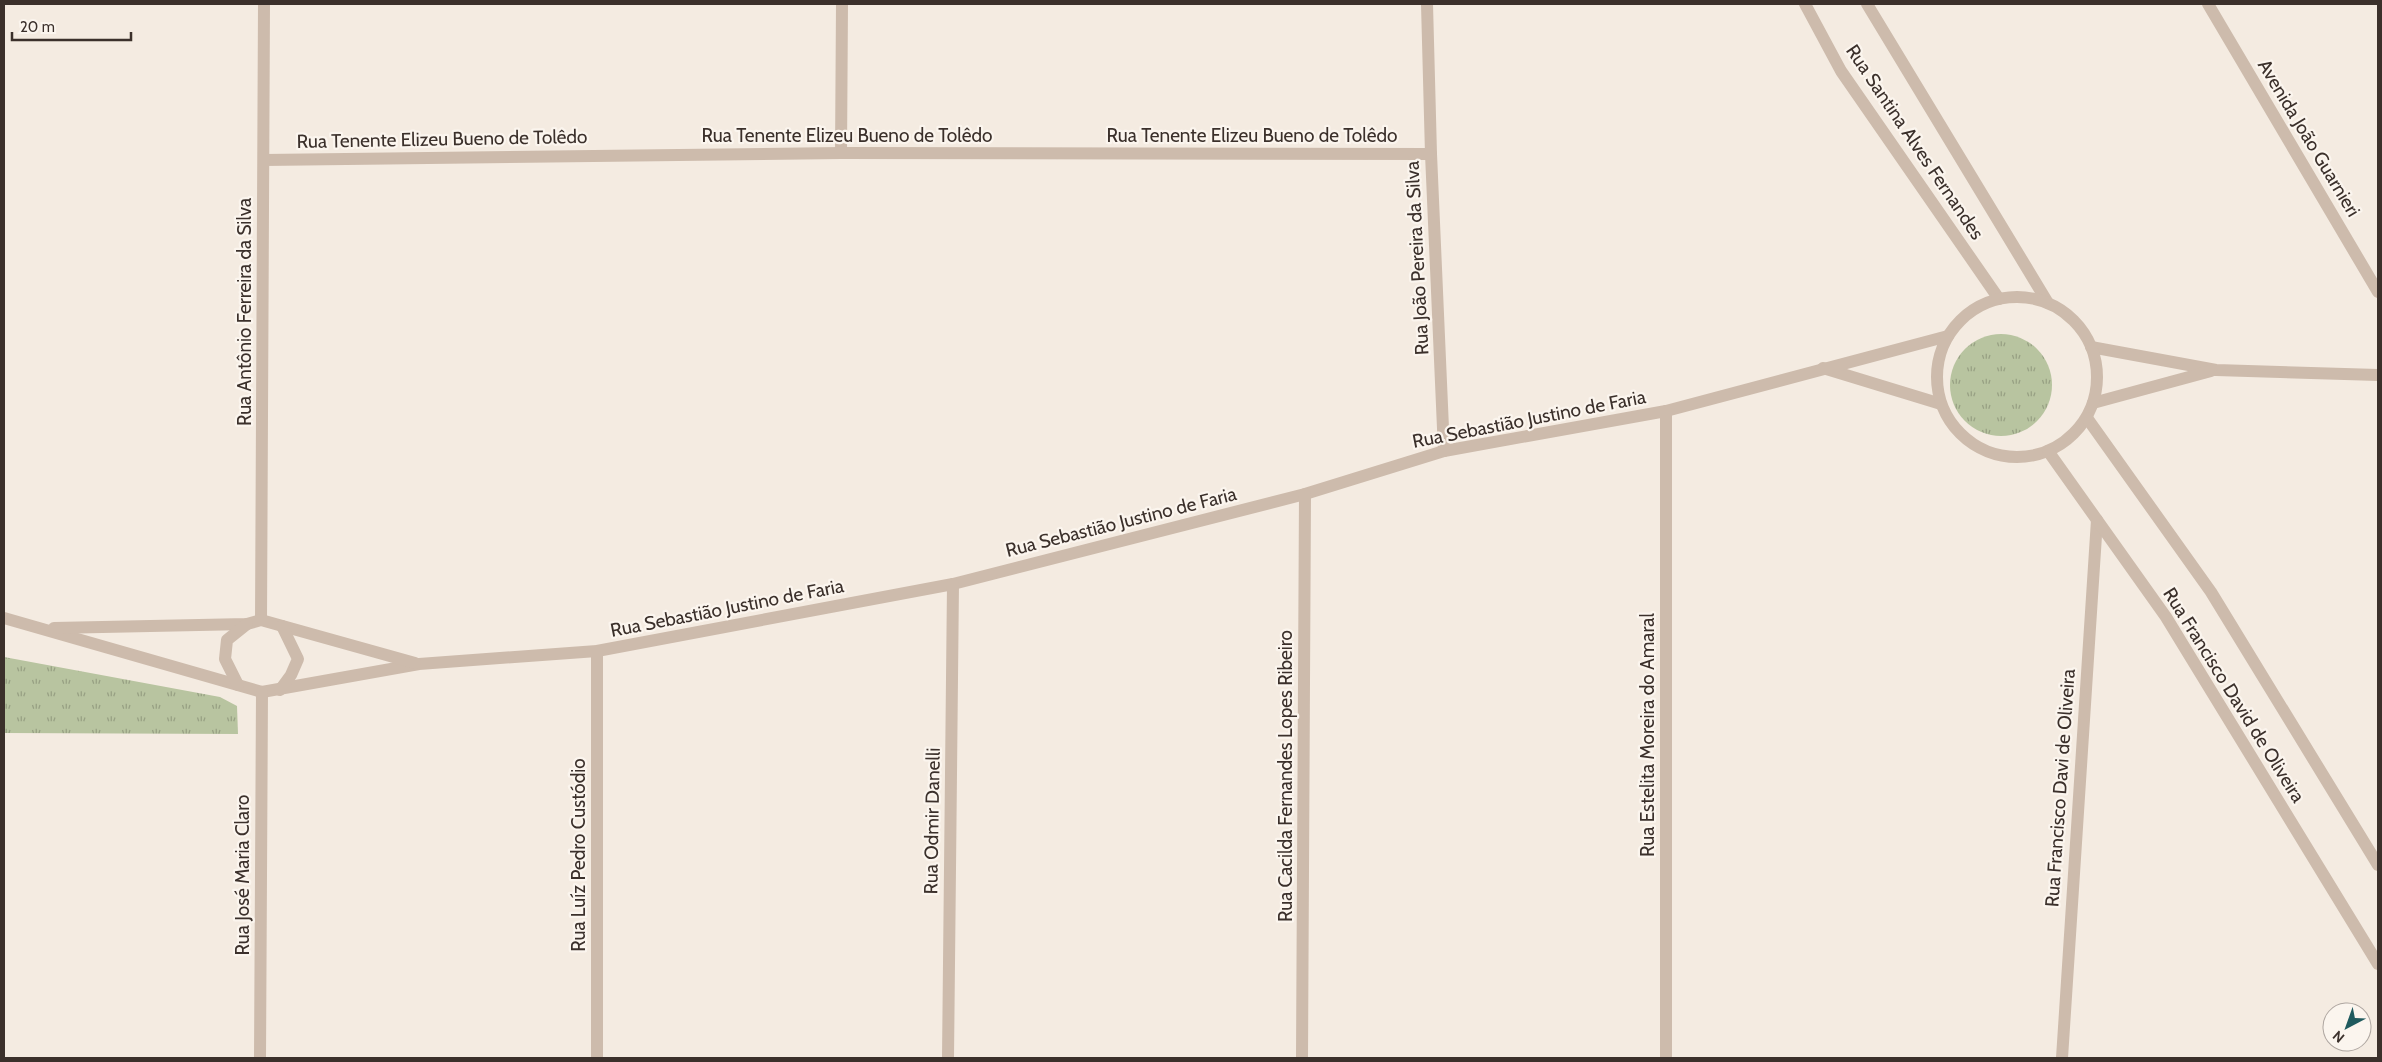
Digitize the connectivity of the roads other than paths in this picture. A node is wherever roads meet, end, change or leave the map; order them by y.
1 (264, 4) edge
2 (842, 4) edge
3 (1427, 4) edge
4 (1805, 4) edge
5 (1867, 4) edge
6 (2208, 4) edge
7 (841, 153) junction
8 (1431, 154) junction
9 (264, 160) junction
10 (2378, 292) edge
11 (1999, 299) junction
12 (2048, 303) junction
13 (1948, 336) junction
14 (2091, 348) junction
15 (1823, 368) junction
16 (2216, 370) junction
17 (2378, 375) edge
18 (2093, 403) junction
19 (1941, 404) junction
20 (1666, 411) junction
21 (2087, 418) junction
22 (1444, 451) junction
23 (2048, 452) junction
24 (1305, 494) junction
25 (2096, 520) junction
26 (953, 584) junction
27 (4, 618) edge
28 (261, 620) junction
29 (247, 624) junction
30 (282, 626) junction
31 (40, 628) junction
32 (597, 651) junction
33 (418, 664) junction
34 (238, 685) junction
35 (280, 690) junction
36 (262, 692) junction
37 (2378, 865) edge
38 (2378, 964) edge
39 (260, 1058) edge
40 (597, 1058) edge
41 (948, 1058) edge
42 (1302, 1058) edge
43 (1666, 1058) edge
44 (2062, 1058) edge

1 - 9 street, Rua Antônio Ferreira da Silva
2 - 7 street
3 - 8 street, Rua João Pereira da Silva
4 - 11 street, Rua Santina Alves Fernandes
5 - 12 street, Rua Santina Alves Fernandes
6 - 10 street, Avenida João Guarnieri
7 - 8 street, Rua Tenente Elizeu Bueno de Tolêdo
7 - 9 street, Rua Tenente Elizeu Bueno de Tolêdo
8 - 22 street, Rua João Pereira da Silva
9 - 28 street, Rua Antônio Ferreira da Silva
11 - 12 street
11 - 13 street
12 - 14 street
13 - 15 street, Rua Sebastião Justino de Faria
13 - 19 street
14 - 16 street
14 - 18 street
15 - 19 street
15 - 20 street, Rua Sebastião Justino de Faria
16 - 17 street
16 - 18 street
18 - 21 street
19 - 23 street
20 - 22 street, Rua Sebastião Justino de Faria
20 - 43 street, Rua Estelita Moreira do Amaral
21 - 23 street
21 - 37 street, Rua Francisco David de Oliveira
22 - 24 street, Rua Sebastião Justino de Faria
23 - 25 street, Rua Francisco David de Oliveira
24 - 26 street, Rua Sebastião Justino de Faria
24 - 42 street, Rua Cacilda Fernandes Lopes Ribeiro
25 - 38 street, Rua Francisco David de Oliveira
25 - 44 street, Rua Francisco Davi de Oliveira
26 - 32 street, Rua Sebastião Justino de Faria
26 - 41 street, Rua Odmir Danelli
27 - 31 street, Rua Sebastião Justino de Faria
28 - 29 street, Rua Sebastião Justino de Faria
28 - 30 street, Rua Sebastião Justino de Faria
29 - 31 street, Rua Sebastião Justino de Faria
29 - 34 street, Rua Sebastião Justino de Faria
30 - 33 street, Rua Sebastião Justino de Faria
30 - 35 street
31 - 34 street, Rua Sebastião Justino de Faria
32 - 33 street, Rua Sebastião Justino de Faria
32 - 40 street, Rua Luíz Pedro Custódio
33 - 35 street, Rua Sebastião Justino de Faria
34 - 36 street, Rua Sebastião Justino de Faria
35 - 36 street, Rua Sebastião Justino de Faria
36 - 39 street, Rua José Maria Claro

